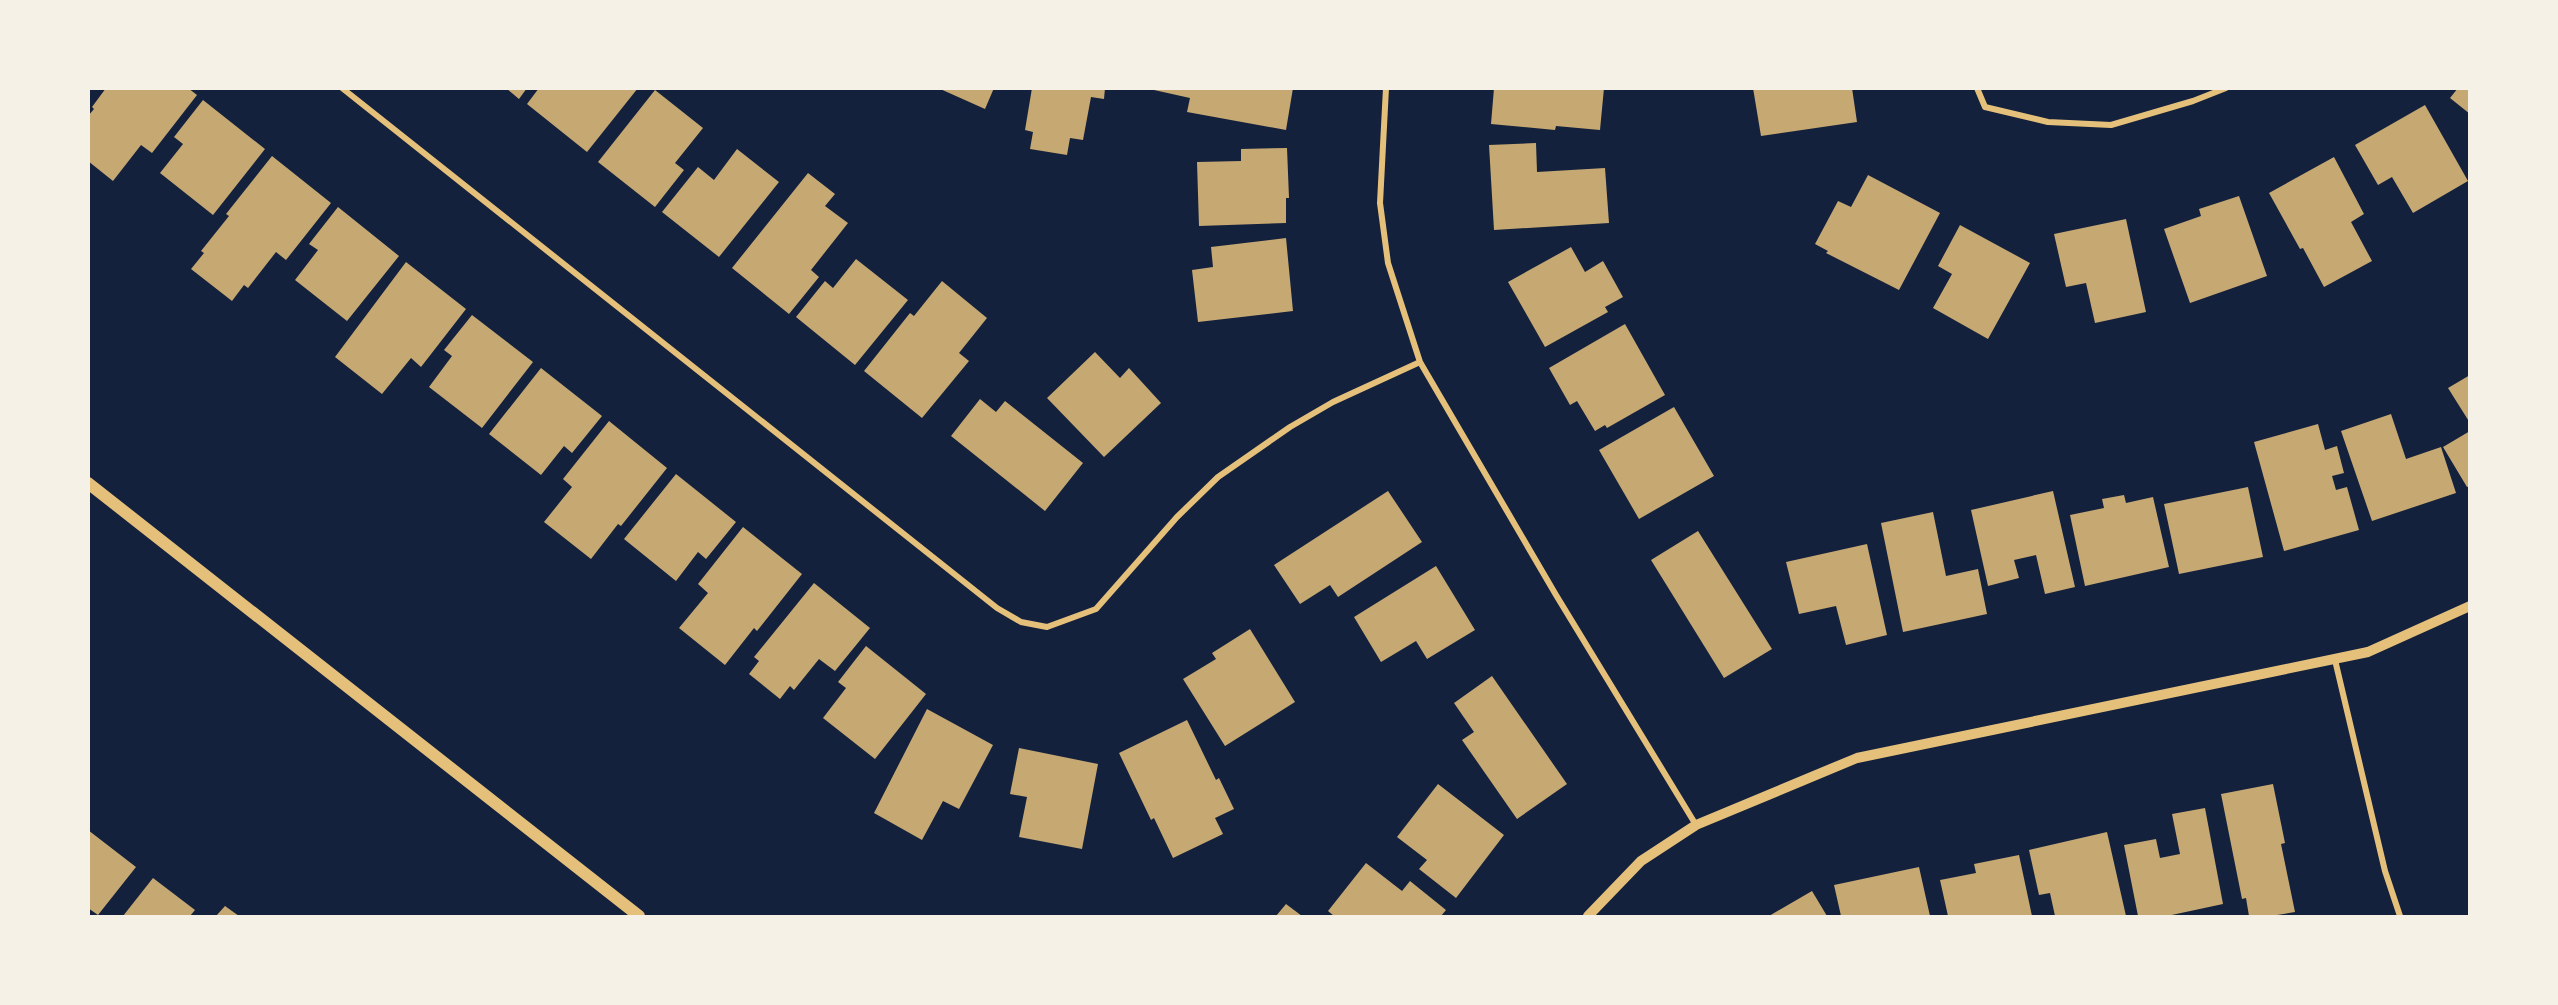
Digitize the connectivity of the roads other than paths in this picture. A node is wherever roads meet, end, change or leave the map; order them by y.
1 (342, 88) edge
2 (1386, 88) edge
3 (1977, 88) edge
4 (2226, 88) edge
5 (1420, 362) junction
6 (88, 483) edge
7 (2469, 606) edge
8 (2335, 660) junction
9 (1696, 825) junction
10 (639, 916) edge
11 (1588, 916) edge
12 (2400, 916) edge

1 - 5 street
2 - 5 street
3 - 4 street
5 - 9 street
6 - 10 main road
7 - 8 street
8 - 9 street
8 - 12 street
9 - 11 street

